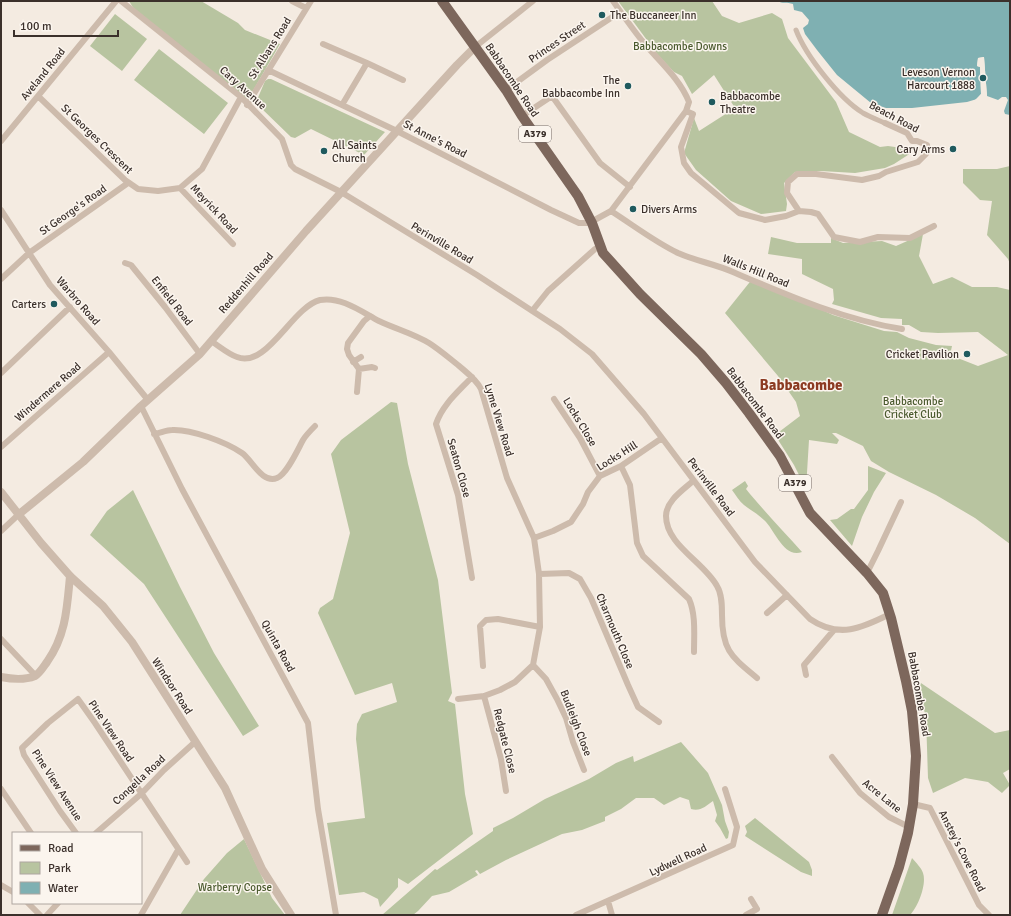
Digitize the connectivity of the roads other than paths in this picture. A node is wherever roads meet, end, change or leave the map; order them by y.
1 (116, 1) edge
2 (121, 1) edge
3 (292, 1) edge
4 (311, 1) edge
5 (442, 1) edge
6 (533, 1) edge
7 (613, 1) edge
8 (306, 8) junction
9 (620, 12) junction
10 (796, 30) dead end
11 (323, 44) dead end
12 (475, 47) junction
13 (366, 63) junction
14 (268, 70) junction
15 (403, 80) dead end
16 (506, 90) junction
17 (38, 96) junction
18 (241, 97) junction
19 (247, 105) junction
20 (342, 106) junction
21 (686, 110) junction
22 (522, 116) junction
23 (885, 123) joint
24 (397, 131) junction
25 (1, 141) edge
26 (128, 183) junction
27 (630, 187) junction
28 (180, 188) junction
29 (341, 192) junction
30 (1, 210) edge
31 (611, 211) junction
32 (799, 211) junction
33 (592, 223) junction
34 (934, 226) dead end
35 (233, 244) dead end
36 (600, 246) junction
37 (29, 253) junction
38 (125, 263) dead end
39 (1, 279) edge
40 (70, 308) junction
41 (532, 311) junction
42 (370, 316) junction
43 (902, 329) dead end
44 (211, 341) junction
45 (109, 352) junction
46 (200, 354) junction
47 (361, 357) dead end
48 (353, 362) junction
49 (375, 368) dead end
50 (359, 369) junction
51 (1, 373) edge
52 (472, 377) junction
53 (357, 392) dead end
54 (554, 399) dead end
55 (148, 400) junction
56 (140, 406) junction
57 (315, 426) dead end
58 (154, 434) junction
59 (662, 438) junction
60 (1, 447) edge
61 (621, 466) junction
62 (600, 476) junction
63 (693, 481) junction
64 (1, 492) edge
65 (901, 502) dead end
66 (18, 516) junction
67 (1, 531) edge
68 (534, 538) junction
69 (867, 573) junction
70 (539, 574) junction
71 (70, 576) junction
72 (472, 578) dead end
73 (787, 595) junction
74 (767, 614) dead end
75 (890, 614) junction
76 (540, 627) junction
77 (834, 630) junction
78 (1, 639) edge
79 (694, 652) dead end
80 (533, 665) junction
81 (483, 666) dead end
82 (35, 675) junction
83 (806, 675) dead end
84 (1, 677) edge
85 (757, 678) dead end
86 (484, 696) junction
87 (78, 699) joint
88 (458, 699) dead end
89 (659, 722) dead end
90 (195, 742) junction
91 (832, 758) dead end
92 (584, 770) dead end
93 (1, 789) edge
94 (725, 789) dead end
95 (506, 791) dead end
96 (141, 794) junction
97 (913, 804) junction
98 (909, 827) junction
99 (30, 832) edge
100 (75, 832) edge
101 (97, 832) edge
102 (178, 850) junction
103 (187, 862) dead end
104 (1, 885) edge
105 (12, 891) edge
106 (751, 899) dead end
107 (608, 900) junction
108 (29, 904) edge
109 (57, 904) edge
110 (40, 915) edge
111 (47, 915) edge
112 (141, 915) edge
113 (291, 915) edge
114 (336, 915) edge
115 (576, 915) edge
116 (612, 915) edge
117 (746, 915) edge
118 (882, 915) edge
119 (989, 915) edge

1 - 17 street, Aveland Road
2 - 18 street, Cary Avenue
3 - 8 street
4 - 8 street, St Albans Road
5 - 12 main road, Babbacombe Road / A379
6 - 12 street
7 - 9 street
8 - 14 street, St Albans Road
9 - 16 street, Princes Street
9 - 21 street
10 - 23 street, Beach Road
11 - 13 street
12 - 16 main road, Babbacombe Road / A379
12 - 24 street, Reddenhill Road
13 - 15 street
13 - 20 street
14 - 19 street, St Albans Road
14 - 20 street, St Anne's Road
16 - 22 main road, Babbacombe Road / A379
17 - 25 street, Aveland Road
17 - 26 street, St Georges Crescent
18 - 19 street, Cary Avenue
18 - 28 street
19 - 29 street, Cary Avenue
20 - 24 street, St Anne's Road
21 - 27 street
21 - 32 street
22 - 27 street
22 - 33 main road, Babbacombe Road / A379
23 - 32 street, Beach Road
24 - 29 street, Reddenhill Road
24 - 33 street, St Anne's Road
26 - 28 street, St Georges Crescent
26 - 37 street, St George's Road
27 - 31 street
28 - 35 street, Meyrick Road
29 - 41 street, Perinville Road
29 - 44 street, Reddenhill Road
30 - 37 street, Warbro Road
31 - 33 street
31 - 43 street, Walls Hill Road
32 - 34 street
33 - 36 main road, Babbacombe Road / A379
36 - 41 street
36 - 69 main road, Babbacombe Road / A379
37 - 39 street, St George's Road
37 - 40 street, Warbro Road
38 - 46 street, Enfield Road
40 - 45 street, Warbro Road
40 - 51 street
41 - 59 street, Perinville Road
42 - 44 street, Lyme View Road
42 - 48 street
42 - 52 street, Lyme View Road
44 - 46 street, Reddenhill Road
45 - 55 street, Warbro Road
45 - 60 street, Windermere Road
46 - 55 street, Reddenhill Road
47 - 48 street
48 - 50 street
49 - 50 street
50 - 53 street
52 - 68 street, Lyme View Road
52 - 72 street, Seaton Close
54 - 62 street, Locks Close
55 - 56 street, Reddenhill Road
56 - 58 street, Quinta Road
56 - 66 street, Reddenhill Road
57 - 58 street
58 - 114 street, Quinta Road
59 - 61 street, Locks Hill
59 - 63 street, Perinville Road
61 - 62 street, Locks Hill
61 - 79 street
62 - 68 street, Locks Hill
63 - 73 street, Perinville Road
63 - 85 street
64 - 66 street, Windsor Road
65 - 69 street
66 - 67 street
66 - 71 street, Windsor Road
68 - 70 street, Lyme View Road
69 - 75 main road, Babbacombe Road / A379
70 - 76 street, Lyme View Road
70 - 89 street, Charmouth Close
71 - 82 street
71 - 90 street, Windsor Road
73 - 74 street
73 - 77 street, Perinville Road
75 - 77 street, Perinville Road
75 - 97 main road, Babbacombe Road / A379
76 - 80 street, Lyme View Road
76 - 81 street
77 - 83 street
78 - 82 street
80 - 86 street
80 - 92 street, Budleigh Close
82 - 84 street
86 - 88 street
86 - 95 street, Redgate Close
87 - 96 street, Pine View Road
87 - 100 street, Pine View Avenue
90 - 96 street, Congella Road
90 - 113 street, Windsor Road
91 - 98 street, Acre Lane
93 - 99 street
94 - 107 street, Lydwell Road
96 - 101 street, Congella Road
96 - 102 street, Pine View Road
97 - 98 main road, Babbacombe Road / A379
97 - 119 street, Anstey's Cove Road
98 - 118 main road, Babbacombe Road / A379
102 - 103 street, Pine View Road
102 - 112 street
104 - 105 street
106 - 117 street
107 - 115 street, Lydwell Road
107 - 116 street
108 - 110 street
109 - 111 street

